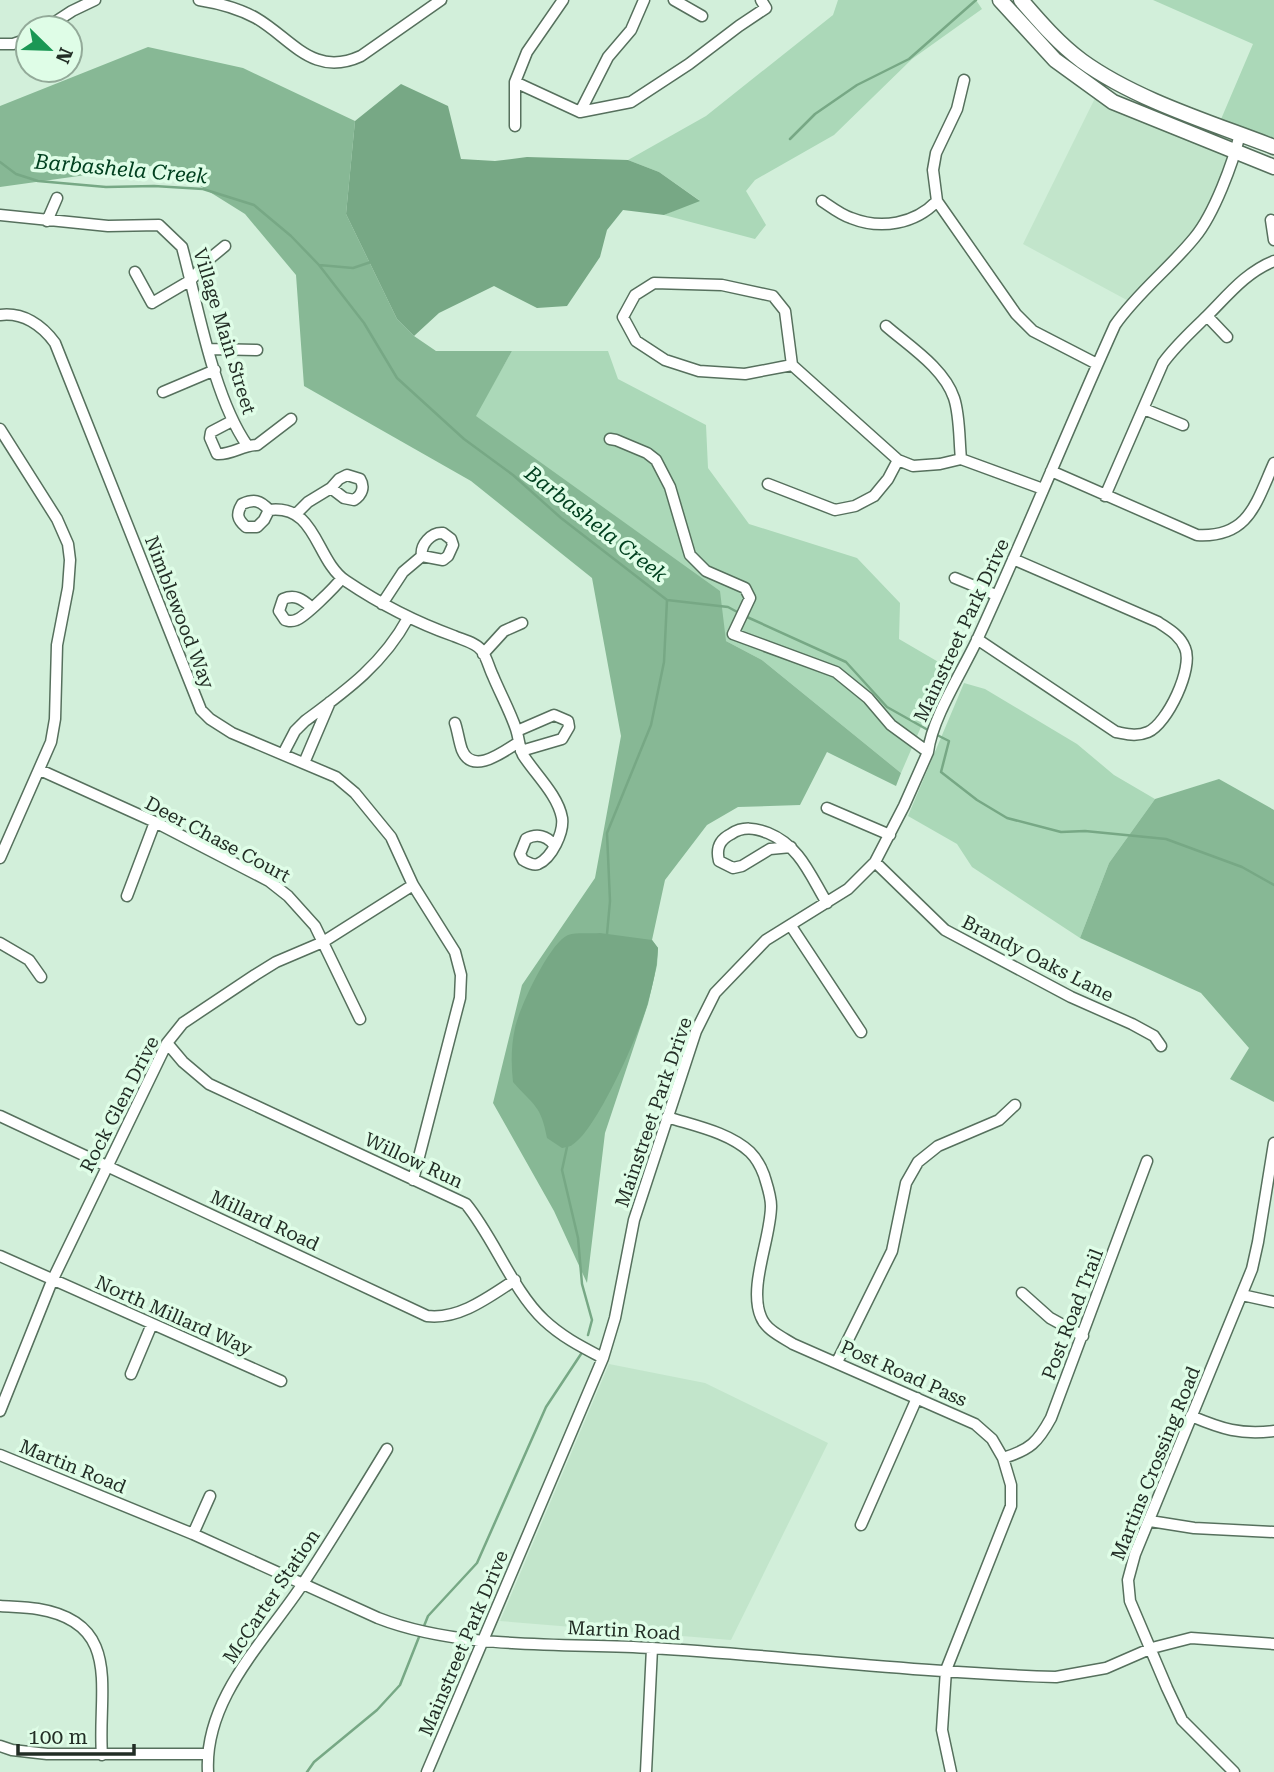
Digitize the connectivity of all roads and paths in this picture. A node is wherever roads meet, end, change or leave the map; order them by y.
1 (66, 0) edge
2 (95, 0) edge
3 (198, 0) edge
4 (441, 0) edge
5 (563, 0) edge
6 (644, 0) edge
7 (674, 0) edge
8 (761, 0) edge
9 (1000, 0) edge
10 (1021, 0) edge
11 (211, 1) edge
12 (72, 11) junction
13 (67, 14) edge
14 (702, 16) dead end
15 (964, 80) dead end
16 (515, 82) junction
17 (580, 112) junction
18 (516, 126) dead end
19 (1240, 134) junction
20 (1274, 147) edge
21 (1236, 152) junction
22 (1274, 167) edge
23 (57, 198) dead end
24 (822, 201) dead end
25 (937, 201) junction
26 (0, 215) edge
27 (1271, 220) dead end
28 (47, 221) junction
29 (1274, 240) edge
30 (225, 247) dead end
31 (1274, 261) edge
32 (135, 272) dead end
33 (191, 280) junction
34 (0, 315) edge
35 (1207, 316) junction
36 (886, 326) dead end
37 (1227, 337) dead end
38 (209, 349) junction
39 (257, 350) dead end
40 (1097, 364) junction
41 (792, 365) junction
42 (215, 370) junction
43 (163, 392) dead end
44 (1144, 409) junction
45 (291, 419) dead end
46 (232, 421) junction
47 (1183, 425) dead end
48 (0, 429) edge
49 (610, 439) dead end
50 (247, 445) junction
51 (961, 459) junction
52 (898, 460) junction
53 (1274, 463) edge
54 (1051, 471) junction
55 (768, 484) dead end
56 (331, 488) dead end
57 (1043, 489) junction
58 (1105, 496) junction
59 (269, 510) dead end
60 (296, 514) junction
61 (422, 556) dead end
62 (1013, 559) junction
63 (342, 578) junction
64 (955, 578) dead end
65 (996, 595) junction
66 (382, 604) junction
67 (311, 607) dead end
68 (408, 618) junction
69 (522, 623) dead end
70 (977, 639) junction
71 (483, 654) junction
72 (330, 702) junction
73 (455, 723) dead end
74 (519, 741) junction
75 (928, 747) junction
76 (283, 754) junction
77 (304, 763) junction
78 (40, 770) junction
79 (827, 808) dead end
80 (155, 822) junction
81 (890, 835) junction
82 (3, 844) edge
83 (554, 845) dead end
84 (791, 847) junction
85 (0, 858) edge
86 (875, 862) junction
87 (413, 885) junction
88 (127, 896) dead end
89 (827, 903) junction
90 (790, 926) junction
91 (323, 942) junction
92 (0, 943) edge
93 (41, 977) dead end
94 (360, 1019) dead end
95 (861, 1032) dead end
96 (167, 1043) junction
97 (1161, 1046) dead end
98 (1015, 1105) dead end
99 (0, 1116) edge
100 (667, 1117) junction
101 (1274, 1143) edge
102 (1147, 1161) dead end
103 (106, 1166) junction
104 (413, 1180) junction
105 (1270, 1191) edge
106 (0, 1256) edge
107 (515, 1280) junction
108 (52, 1281) junction
109 (1022, 1293) dead end
110 (1242, 1295) junction
111 (1274, 1302) edge
112 (152, 1324) junction
113 (1083, 1336) junction
114 (603, 1358) junction
115 (837, 1362) junction
116 (131, 1374) dead end
117 (281, 1381) dead end
118 (917, 1398) junction
119 (0, 1411) edge
120 (1191, 1416) junction
121 (1274, 1431) edge
122 (387, 1450) dead end
123 (0, 1455) edge
124 (1003, 1458) junction
125 (210, 1496) dead end
126 (1150, 1521) junction
127 (861, 1525) dead end
128 (1274, 1532) edge
129 (193, 1534) junction
130 (303, 1584) junction
131 (0, 1606) edge
132 (484, 1640) junction
133 (1274, 1644) edge
134 (652, 1648) junction
135 (1152, 1648) junction
136 (946, 1670) junction
137 (0, 1746) edge
138 (207, 1754) junction
139 (102, 1755) junction
140 (208, 1772) edge
141 (427, 1772) edge
142 (646, 1772) edge
143 (951, 1772) edge
144 (1234, 1772) edge

1 - 12 street
2 - 12 street
3 - 11 street
4 - 11 street
5 - 16 street
6 - 17 street
7 - 14 street
8 - 17 street
9 - 21 main road
10 - 19 main road
12 - 13 street
15 - 25 street
16 - 17 street
16 - 18 street
19 - 20 main road
19 - 21 street, Mainstreet Park Drive
21 - 22 main road
21 - 40 street, Mainstreet Park Drive
23 - 28 street
24 - 25 street
25 - 40 street
26 - 28 street, Village Main Street
27 - 29 street
28 - 33 street, Village Main Street
30 - 33 street
31 - 35 street
32 - 33 street
33 - 38 street, Village Main Street
34 - 76 street, Nimblewood Way
35 - 37 street
35 - 44 street
36 - 51 street
38 - 39 street
38 - 42 street, Village Main Street
40 - 54 street, Mainstreet Park Drive
41 - 41 street
41 - 52 street
42 - 43 street
42 - 46 street, Village Main Street
44 - 47 street
44 - 58 street
45 - 50 street
46 - 50 street, Village Main Street
46 - 50 street
48 - 78 street
49 - 75 street
51 - 52 street
51 - 57 street
52 - 55 street
53 - 58 street
54 - 57 street, Mainstreet Park Drive
54 - 58 street
56 - 60 street
57 - 62 street, Mainstreet Park Drive
59 - 60 street
60 - 63 street
61 - 66 street
62 - 65 street, Mainstreet Park Drive
62 - 70 street
63 - 66 street
63 - 67 street
64 - 65 street
65 - 70 street, Mainstreet Park Drive
66 - 68 street
68 - 71 street
68 - 72 street
69 - 71 street
70 - 75 street, Mainstreet Park Drive
71 - 74 street
72 - 76 street
72 - 77 street
73 - 74 street
74 - 83 street
75 - 81 street, Mainstreet Park Drive
76 - 77 street, Nimblewood Way
77 - 87 street, Nimblewood Way
78 - 80 street, Deer Chase Court
78 - 82 street
79 - 81 street
80 - 88 street
80 - 91 street, Deer Chase Court
81 - 86 street, Mainstreet Park Drive
82 - 85 street
84 - 84 street
84 - 89 street
86 - 89 street, Mainstreet Park Drive
86 - 97 street, Brandy Oaks Lane
87 - 91 street, Rock Glen Drive
87 - 104 street, Nimblewood Way
89 - 90 street, Mainstreet Park Drive
90 - 95 street
90 - 100 street, Mainstreet Park Drive
91 - 94 street, Deer Chase Court
91 - 96 street, Rock Glen Drive
92 - 93 street
96 - 103 street, Rock Glen Drive
96 - 104 street, Willow Run
98 - 115 street
99 - 103 street, Millard Road
100 - 114 street, Mainstreet Park Drive
100 - 115 street, Post Road Pass
101 - 105 street, Martins Crossing Road
102 - 113 street, Post Road Trail
103 - 107 street, Millard Road
103 - 108 street, Rock Glen Drive
104 - 107 street, Willow Run
105 - 110 street, Martins Crossing Road
106 - 108 street, North Millard Way
107 - 114 street, Willow Run
108 - 112 street, North Millard Way
108 - 119 street, Rock Glen Drive
109 - 113 street
110 - 111 street
110 - 120 street, Martins Crossing Road
112 - 116 street
112 - 117 street, North Millard Way
113 - 124 street, Post Road Trail
114 - 132 street, Mainstreet Park Drive
115 - 118 street, Post Road Pass
118 - 124 street, Post Road Pass
118 - 127 street
120 - 121 street
120 - 126 street, Martins Crossing Road
122 - 130 street, McCarter Station
123 - 129 street, Martin Road
124 - 136 street, Post Road Pass
125 - 129 street
126 - 128 street
126 - 135 street, Martins Crossing Road
129 - 130 street, Martin Road
130 - 132 street, Martin Road
130 - 138 street, McCarter Station
131 - 139 street
132 - 134 street, Martin Road
132 - 141 street, Mainstreet Park Drive
133 - 135 street, Martin Road
134 - 136 street, Martin Road
134 - 142 street
135 - 136 street, Martin Road
135 - 144 street, Martins Crossing Road
136 - 143 street, Post Road Pass
137 - 139 street
138 - 139 street
138 - 140 street, McCarter Station

